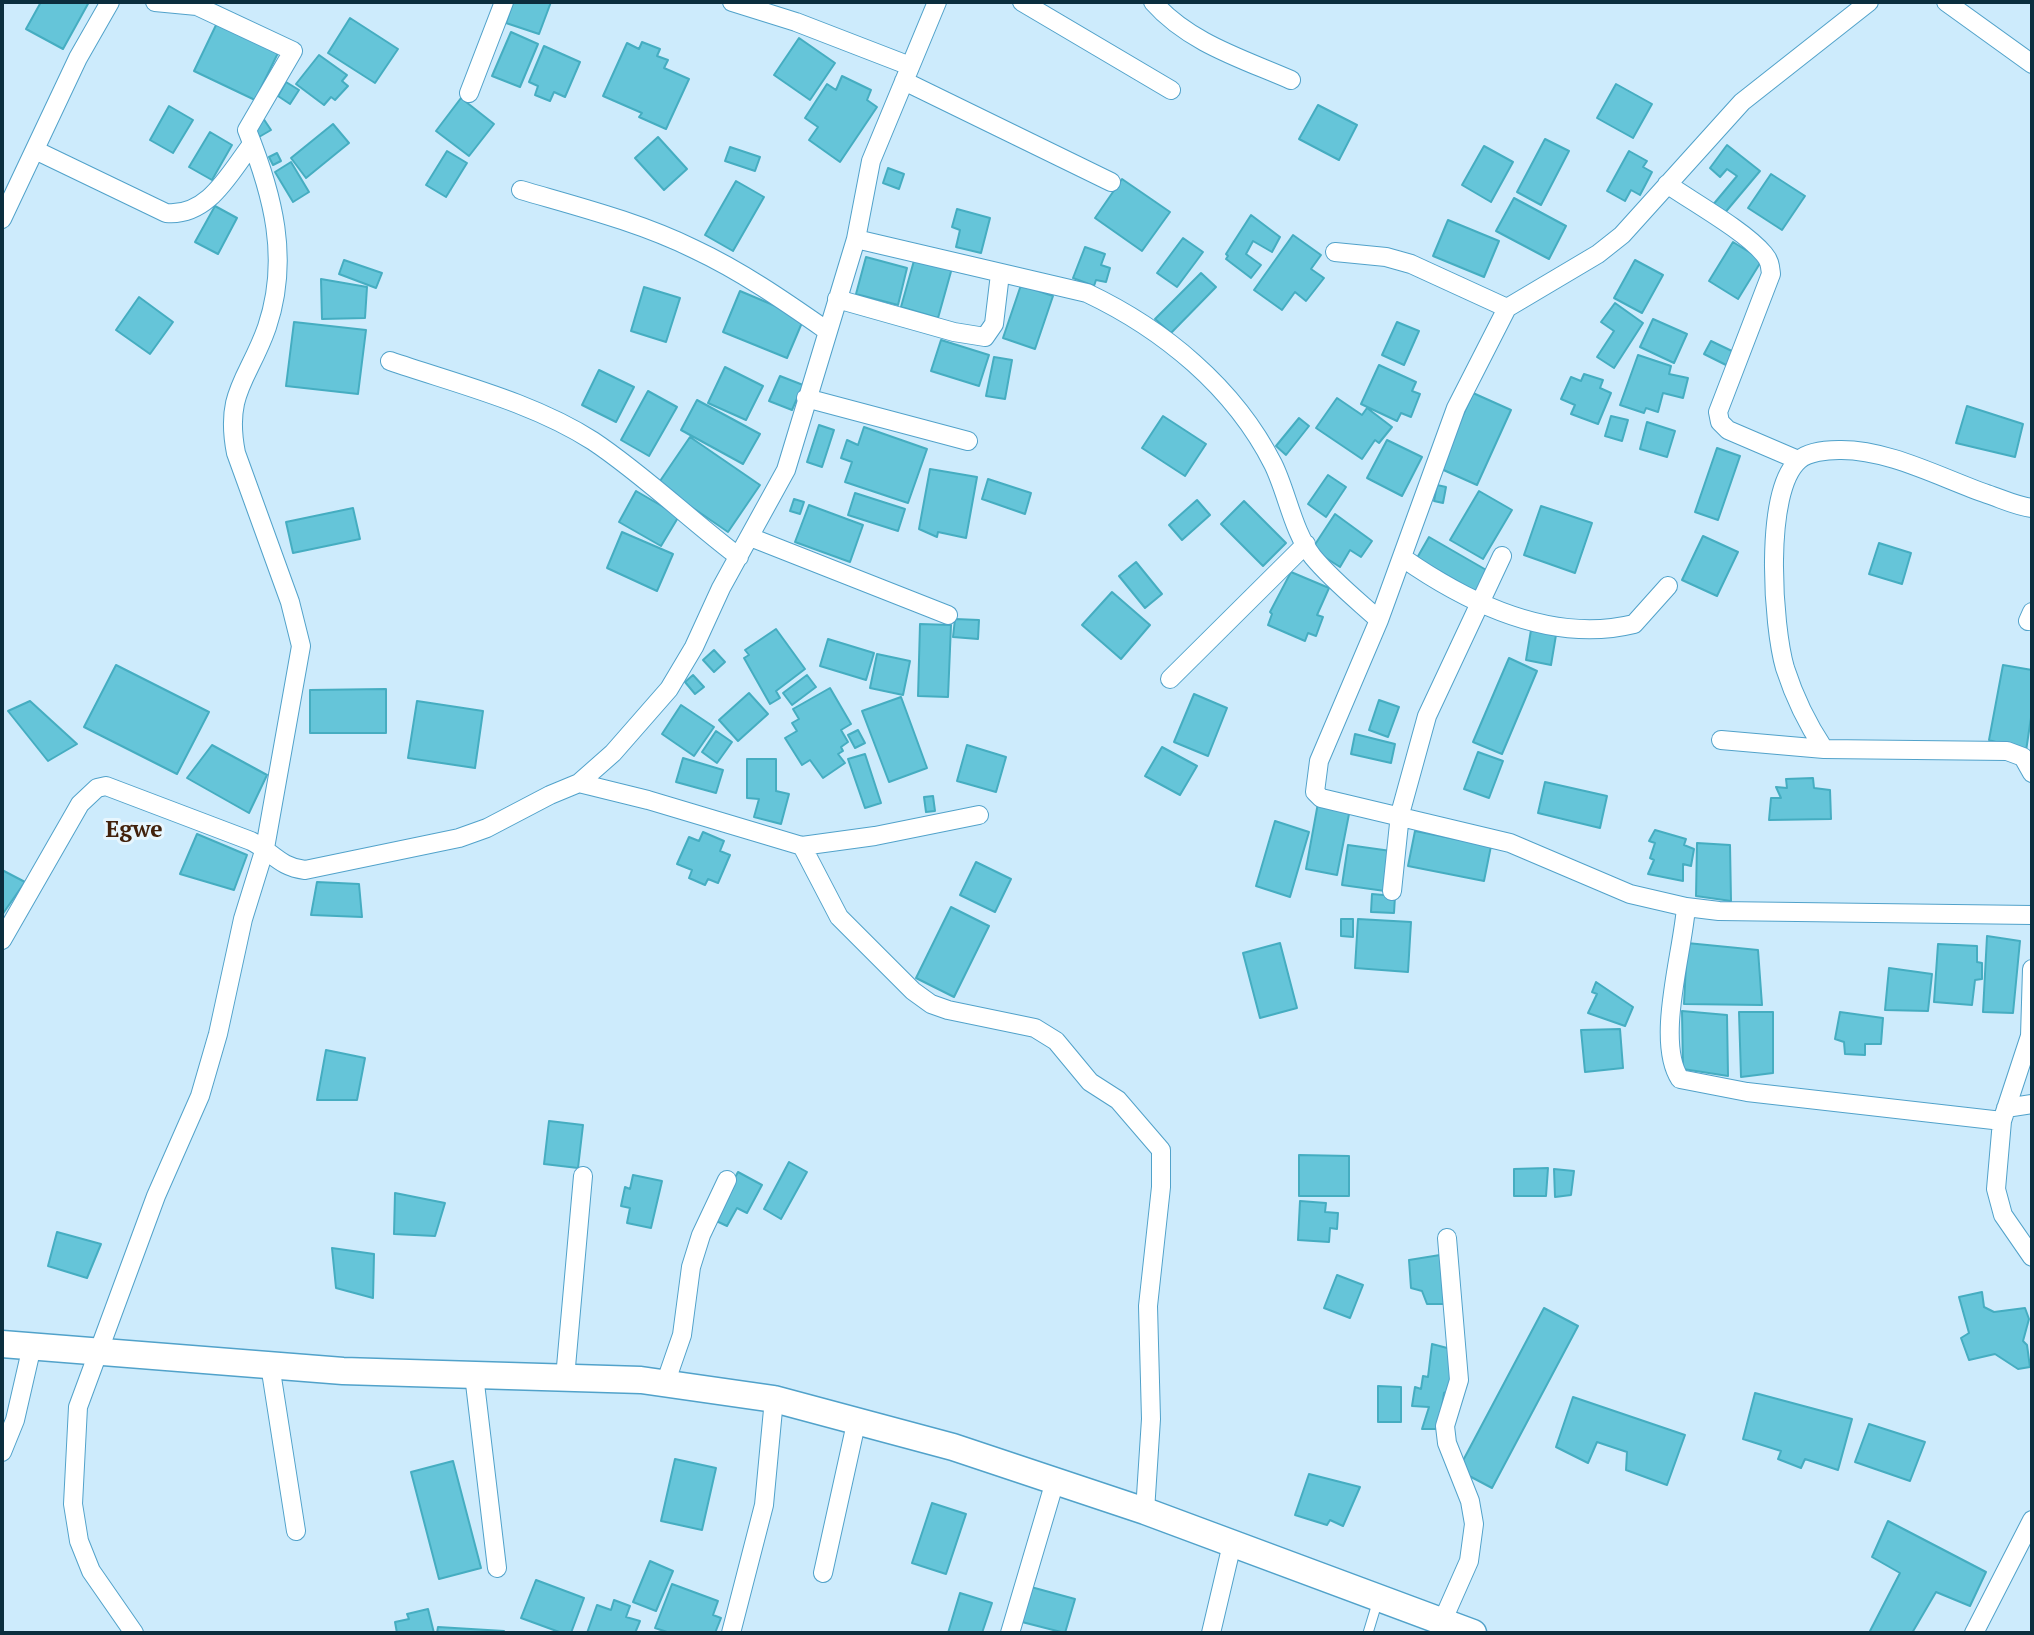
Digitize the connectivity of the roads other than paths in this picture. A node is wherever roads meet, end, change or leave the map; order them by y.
1 (110, 2) edge
2 (155, 2) edge
3 (504, 2) edge
4 (732, 2) edge
5 (937, 2) edge
6 (1022, 2) edge
7 (1153, 2) edge
8 (1869, 2) edge
9 (1946, 2) edge
10 (2032, 64) edge
11 (907, 74) junction
12 (1291, 80) dead end
13 (1171, 90) dead end
14 (469, 93) dead end
15 (252, 144) junction
16 (35, 150) junction
17 (1111, 182) dead end
18 (1667, 184) junction
19 (521, 190) dead end
20 (2, 219) edge
21 (856, 239) junction
22 (1335, 252) dead end
23 (1000, 274) junction
24 (837, 299) junction
25 (1507, 308) junction
26 (827, 330) junction
27 (390, 361) dead end
28 (806, 398) junction
29 (968, 441) dead end
30 (1798, 460) junction
31 (2032, 508) edge
32 (750, 537) junction
33 (1306, 544) junction
34 (1502, 556) dead end
35 (739, 557) junction
36 (1403, 558) junction
37 (1668, 586) dead end
38 (1480, 602) junction
39 (948, 615) dead end
40 (1379, 620) junction
41 (1170, 679) dead end
42 (1721, 740) dead end
43 (1824, 749) junction
44 (2032, 773) edge
45 (579, 783) junction
46 (1400, 814) junction
47 (979, 815) dead end
48 (802, 846) junction
49 (265, 848) junction
50 (1392, 891) dead end
51 (1686, 907) junction
52 (2032, 915) edge
53 (2, 940) edge
54 (2032, 970) edge
55 (2032, 1104) edge
56 (2004, 1115) junction
57 (583, 1176) dead end
58 (727, 1180) dead end
59 (1447, 1238) dead end
60 (2032, 1257) edge
61 (2, 1344) edge
62 (32, 1346) junction
63 (97, 1352) junction
64 (270, 1365) junction
65 (474, 1375) junction
66 (565, 1378) junction
67 (665, 1384) junction
68 (774, 1399) junction
69 (857, 1419) junction
70 (2, 1452) edge
71 (1055, 1481) junction
72 (1145, 1511) junction
73 (2032, 1520) edge
74 (296, 1531) dead end
75 (1231, 1544) junction
76 (497, 1568) dead end
77 (823, 1573) dead end
78 (1379, 1598) junction
79 (1442, 1622) junction
80 (134, 1633) edge
81 (731, 1633) edge
82 (1010, 1633) edge
83 (1211, 1633) edge
84 (1368, 1633) edge
85 (1473, 1633) edge
86 (1974, 1633) edge

1 - 16 street
2 - 15 street
3 - 14 street
4 - 11 street
5 - 11 street
6 - 13 street
7 - 12 street
8 - 18 street
9 - 10 street
11 - 17 street
11 - 21 street
15 - 16 street
15 - 49 street
16 - 20 street
18 - 25 street
18 - 30 street
19 - 26 street
21 - 23 street
21 - 24 street
22 - 25 street
23 - 24 street
23 - 33 street
24 - 26 street
25 - 36 street
26 - 28 street
27 - 35 street
28 - 29 street
28 - 32 street
30 - 31 street
30 - 43 street
32 - 35 street
32 - 39 street
33 - 40 street
33 - 41 street
34 - 38 street
35 - 45 street
36 - 38 street
36 - 40 street
37 - 38 street
38 - 46 street
40 - 46 street
42 - 43 street
43 - 44 street
45 - 48 street
45 - 49 street
46 - 50 street
46 - 51 street
47 - 48 street
48 - 72 street
49 - 53 street
49 - 63 street
51 - 52 street
51 - 56 street
54 - 56 street
55 - 56 street
56 - 60 street
57 - 66 street
58 - 67 street
59 - 79 street
61 - 62 street
62 - 63 street
62 - 70 street
63 - 64 street
63 - 80 street
64 - 65 street
64 - 74 street
65 - 66 street
65 - 76 street
66 - 67 street
67 - 68 street
68 - 69 street
68 - 81 street
69 - 71 street
69 - 77 street
71 - 72 street
71 - 82 street
72 - 75 street
73 - 86 street
75 - 78 street
75 - 83 street
78 - 79 street
78 - 84 lane
79 - 85 street

